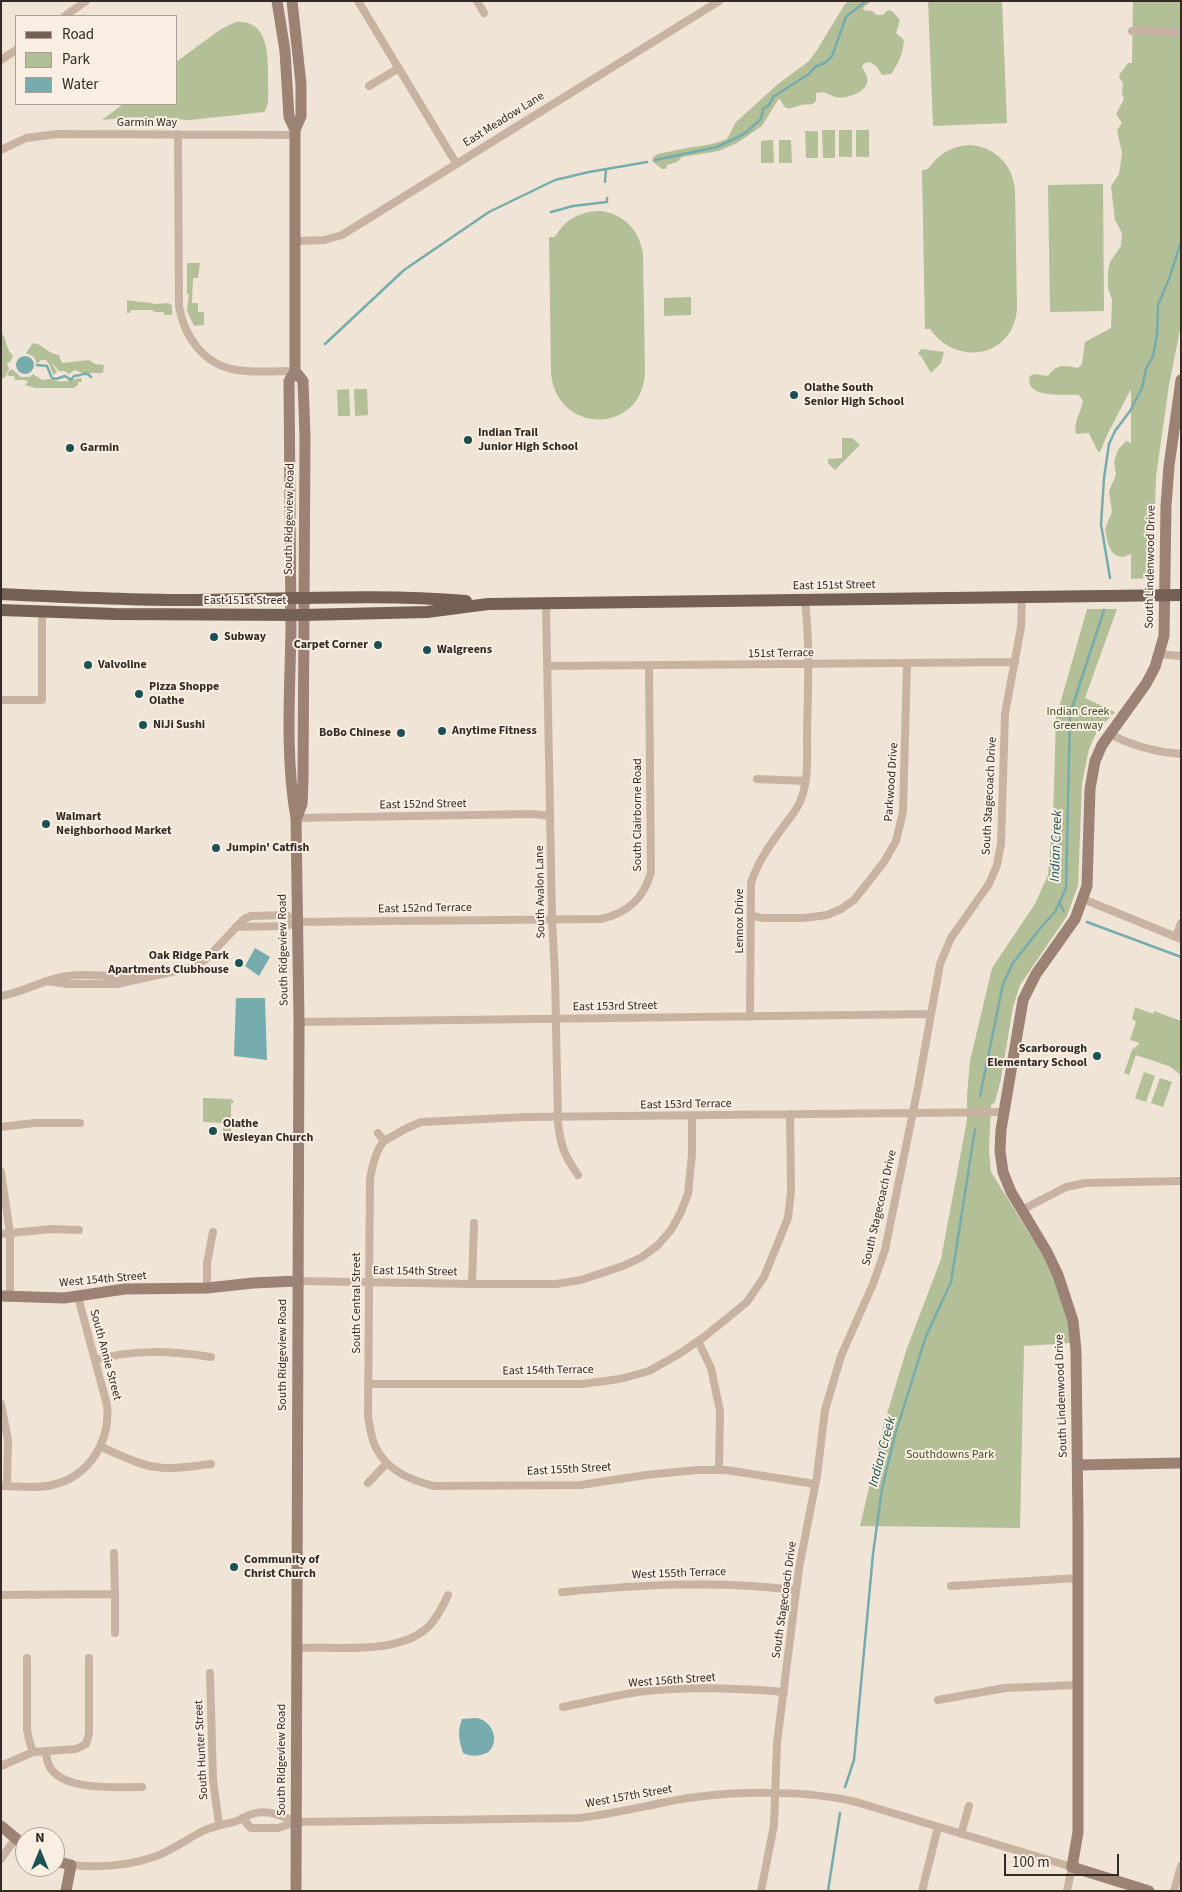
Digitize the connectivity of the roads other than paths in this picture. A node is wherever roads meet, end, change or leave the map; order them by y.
1 (86, 1) edge
2 (277, 1) edge
3 (292, 1) edge
4 (358, 1) edge
5 (477, 1) edge
6 (719, 1) edge
7 (484, 13) dead end
8 (66, 15) edge
9 (1132, 31) dead end
10 (1181, 32) edge
11 (15, 51) edge
12 (1, 60) edge
13 (399, 68) junction
14 (369, 86) dead end
15 (295, 132) junction
16 (178, 134) junction
17 (1, 150) edge
18 (456, 162) junction
19 (296, 241) junction
20 (295, 370) junction
21 (1181, 380) edge
22 (1178, 426) edge
23 (1, 594) edge
24 (1181, 594) edge
25 (1165, 595) junction
26 (35, 596) junction
27 (1022, 596) junction
28 (290, 598) junction
29 (304, 598) junction
30 (158, 600) junction
31 (805, 600) junction
32 (1, 602) edge
33 (546, 603) junction
34 (488, 604) junction
35 (1, 610) edge
36 (42, 612) junction
37 (297, 615) junction
38 (1159, 654) junction
39 (1181, 656) edge
40 (1014, 662) junction
41 (907, 664) junction
42 (808, 665) junction
43 (548, 666) junction
44 (648, 666) junction
45 (1, 700) edge
46 (1109, 734) junction
47 (1181, 754) edge
48 (757, 779) dead end
49 (804, 781) junction
50 (550, 816) junction
51 (296, 818) junction
52 (1083, 899) junction
53 (751, 915) junction
54 (552, 919) junction
55 (298, 922) junction
56 (1181, 923) edge
57 (1179, 938) edge
58 (1, 996) edge
59 (931, 1014) junction
60 (750, 1017) junction
61 (556, 1019) junction
62 (298, 1022) junction
63 (1004, 1112) junction
64 (913, 1113) junction
65 (790, 1114) junction
66 (692, 1116) junction
67 (558, 1117) junction
68 (80, 1124) dead end
69 (1, 1127) edge
70 (378, 1133) dead end
71 (384, 1141) junction
72 (1, 1172) edge
73 (578, 1175) dead end
74 (1181, 1181) edge
75 (1022, 1210) junction
76 (474, 1223) dead end
77 (79, 1230) dead end
78 (212, 1232) dead end
79 (10, 1233) junction
80 (1, 1234) edge
81 (297, 1281) junction
82 (368, 1282) junction
83 (472, 1284) junction
84 (207, 1288) junction
85 (5, 1296) edge
86 (78, 1297) junction
87 (698, 1341) junction
88 (211, 1357) dead end
89 (95, 1360) junction
90 (368, 1384) junction
91 (1, 1404) edge
92 (101, 1447) junction
93 (387, 1463) junction
94 (211, 1464) dead end
95 (1181, 1464) edge
96 (1078, 1465) junction
97 (719, 1470) junction
98 (368, 1483) dead end
99 (815, 1484) junction
100 (4, 1486) edge
101 (114, 1553) dead end
102 (1078, 1578) junction
103 (951, 1586) dead end
104 (796, 1590) junction
105 (562, 1592) dead end
106 (1, 1594) edge
107 (115, 1594) junction
108 (448, 1596) dead end
109 (115, 1633) dead end
110 (296, 1648) junction
111 (27, 1658) dead end
112 (89, 1658) dead end
113 (210, 1673) dead end
114 (1078, 1685) junction
115 (784, 1692) junction
116 (938, 1700) dead end
117 (563, 1707) dead end
118 (46, 1751) junction
119 (34, 1752) junction
120 (1, 1766) edge
121 (142, 1787) dead end
122 (775, 1794) junction
123 (969, 1806) dead end
124 (242, 1818) junction
125 (296, 1822) junction
126 (219, 1824) junction
127 (1, 1826) edge
128 (938, 1827) junction
129 (961, 1834) junction
130 (15, 1839) joint
131 (1, 1859) edge
132 (65, 1864) edge
133 (71, 1865) junction
134 (1181, 1866) edge
135 (1072, 1867) junction
136 (66, 1891) edge
137 (296, 1891) edge
138 (761, 1891) edge
139 (922, 1891) edge
140 (1067, 1891) edge
141 (1149, 1891) edge
142 (1174, 1891) edge

1 - 8 street
2 - 15 main road, South Ridgeview Road
3 - 15 main road, South Ridgeview Road
4 - 13 street
5 - 7 street
6 - 18 street, East Meadow Lane
9 - 10 street
11 - 12 street
13 - 14 street
13 - 18 street
15 - 16 street, Garmin Way
15 - 19 main road, South Ridgeview Road
16 - 17 street, Garmin Way
16 - 20 street
18 - 19 street, East Meadow Lane
19 - 20 main road, South Ridgeview Road
20 - 28 main road, South Ridgeview Road
20 - 29 main road, South Ridgeview Road
21 - 22 main road, South Lindenwood Drive
22 - 25 main road, South Lindenwood Drive
23 - 26 main road, East 151st Street
24 - 25 main road, East 151st Street
25 - 27 main road, East 151st Street
25 - 38 main road, South Lindenwood Drive
26 - 30 main road, East 151st Street
26 - 32 main road
27 - 31 main road, East 151st Street
27 - 40 street, South Stagecoach Drive
28 - 29 main road, East 151st Street
28 - 30 main road, East 151st Street
28 - 37 main road, South Ridgeview Road
29 - 34 main road, East 151st Street
29 - 37 main road, South Ridgeview Road
30 - 36 main road
31 - 33 main road, East 151st Street
31 - 42 street, Lennox Drive
33 - 34 main road, East 151st Street
33 - 43 street, South Avalon Lane
34 - 37 main road, East 151st Street
35 - 36 main road, East 151st Street
36 - 37 main road, East 151st Street
36 - 45 street
37 - 51 main road, South Ridgeview Road
38 - 39 street
38 - 46 main road, South Lindenwood Drive
40 - 41 street, 151st Terrace
40 - 59 street, South Stagecoach Drive
41 - 42 street, 151st Terrace
41 - 53 street, Parkwood Drive
42 - 44 street, 151st Terrace
42 - 49 street, Lennox Drive
43 - 44 street, 151st Terrace
43 - 50 street, South Avalon Lane
44 - 54 street, South Clairborne Road
46 - 47 street
46 - 52 main road, South Lindenwood Drive
48 - 49 street
49 - 53 street, Lennox Drive
50 - 51 street, East 152nd Street
50 - 54 street, South Avalon Lane
51 - 55 main road, South Ridgeview Road
52 - 57 street
52 - 63 main road, South Lindenwood Drive
53 - 60 street, Lennox Drive
54 - 55 street, East 152nd Terrace
54 - 61 street, South Avalon Lane
55 - 58 street, East 152nd Terrace
55 - 62 main road, South Ridgeview Road
56 - 57 street
59 - 60 street, East 153rd Street
59 - 64 street, South Stagecoach Drive
60 - 61 street, East 153rd Street
61 - 62 street, East 153rd Street
61 - 67 street, South Avalon Lane
62 - 81 main road, South Ridgeview Road
63 - 64 street, East 153rd Terrace
63 - 75 main road, South Lindenwood Drive
64 - 65 street, East 153rd Terrace
64 - 99 street, South Stagecoach Drive
65 - 66 street, East 153rd Terrace
65 - 87 street, East 154th Terrace
66 - 67 street, East 153rd Terrace
66 - 83 street, East 154th Street
67 - 71 street, East 153rd Terrace
67 - 73 street, South Avalon Lane
68 - 69 street
70 - 71 street
71 - 82 street, South Central Street
72 - 79 street
74 - 75 street
75 - 96 main road, South Lindenwood Drive
76 - 83 street, East 154th Street
77 - 79 street
78 - 84 street
79 - 80 street
79 - 85 street
81 - 82 street, East 154th Street
81 - 84 main road, West 154th Street
81 - 110 main road, South Ridgeview Road
82 - 83 street, East 154th Street
82 - 90 street, South Central Street
84 - 86 main road, West 154th Street
85 - 86 main road, West 154th Street
86 - 89 street, South Annie Street
87 - 90 street, East 154th Terrace
87 - 97 street
88 - 89 street
89 - 92 street, South Annie Street
90 - 93 street, South Central Street
91 - 100 street
92 - 94 street
92 - 100 street
93 - 97 street, East 155th Street
93 - 98 street
95 - 96 main road
96 - 102 main road, South Lindenwood Drive
97 - 99 street, East 155th Street
99 - 104 street, South Stagecoach Drive
101 - 107 street
102 - 103 street
102 - 114 main road, South Lindenwood Drive
104 - 105 street, West 155th Terrace
104 - 115 street, South Stagecoach Drive
106 - 107 street
107 - 109 street
108 - 110 street
110 - 125 main road, South Ridgeview Road
111 - 119 street
112 - 118 street
113 - 126 street, South Hunter Street
114 - 116 street
114 - 135 main road, South Lindenwood Drive
115 - 117 street, West 156th Street
115 - 122 street, South Stagecoach Drive
118 - 119 street
118 - 121 street
119 - 120 street
122 - 125 street, West 157th Street
122 - 128 street, West 157th Street
122 - 138 street, South Stagecoach Drive
123 - 129 street
124 - 125 street, West 157th Street
124 - 125 street, West 157th Street
124 - 126 street, West 157th Street
125 - 137 main road, South Ridgeview Road
126 - 133 street, West 157th Street
127 - 130 main road
128 - 129 street, West 157th Street
128 - 139 street
129 - 135 street, West 157th Street
130 - 131 street
132 - 133 main road
133 - 136 main road
134 - 142 street
135 - 140 street, South Lindenwood Drive
135 - 141 main road

